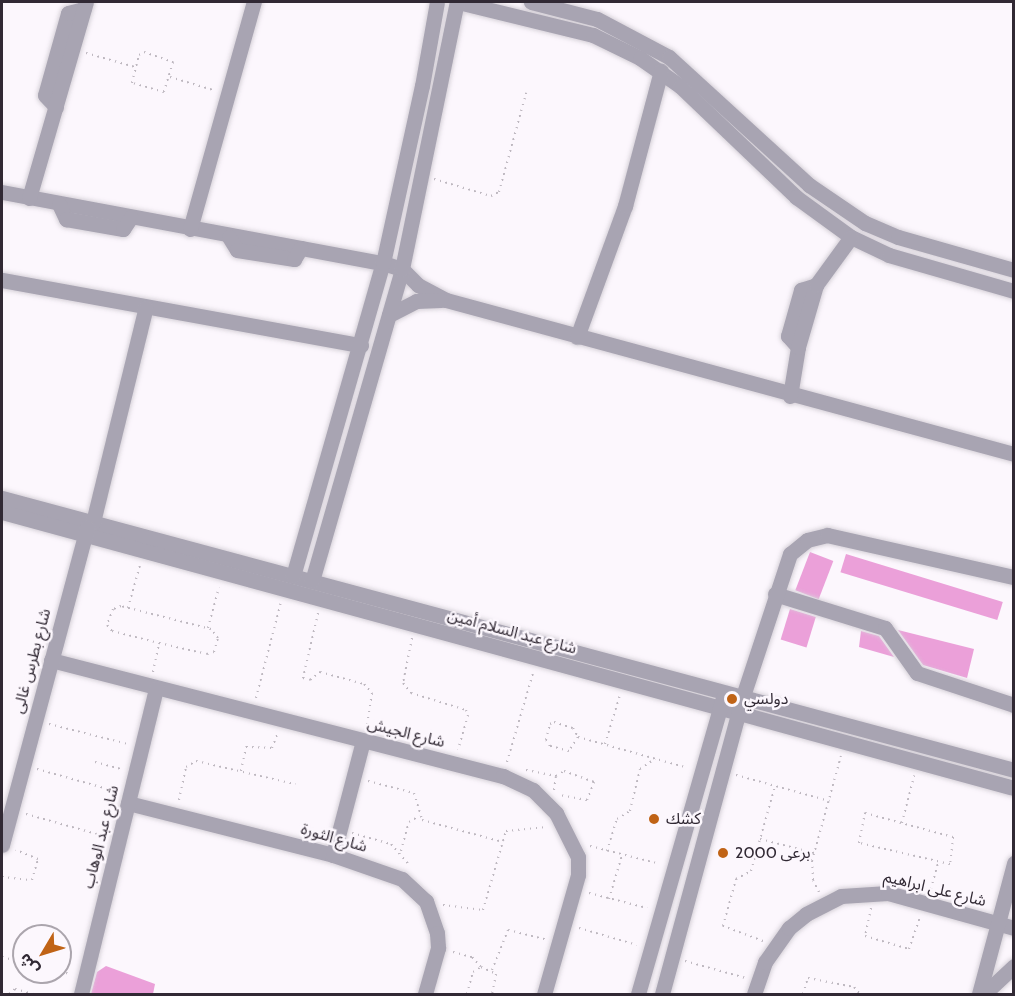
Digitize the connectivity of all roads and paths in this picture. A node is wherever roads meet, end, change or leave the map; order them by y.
1 (254, 2) edge
2 (436, 2) edge
3 (458, 2) edge
4 (531, 2) edge
5 (85, 5) edge
6 (72, 49) junction
7 (135, 67) junction
8 (661, 70) junction
9 (170, 76) junction
10 (526, 93) dead end
11 (228, 94) junction
12 (56, 107) junction
13 (420, 174) junction
14 (2, 192) edge
15 (29, 198) junction
16 (190, 229) junction
17 (851, 237) junction
18 (383, 263) junction
19 (402, 269) junction
20 (1014, 270) edge
21 (2, 280) edge
22 (1014, 291) edge
23 (447, 300) junction
24 (146, 307) junction
25 (389, 315) junction
26 (577, 337) junction
27 (361, 345) junction
28 (790, 396) junction
29 (1014, 454) edge
30 (2, 498) edge
31 (2, 512) edge
32 (89, 526) junction
33 (145, 550) junction
34 (224, 572) junction
35 (1014, 577) edge
36 (312, 581) junction
37 (289, 582) junction
38 (775, 594) junction
39 (322, 599) junction
40 (128, 608) junction
41 (416, 624) junction
42 (208, 628) junction
43 (159, 643) junction
44 (538, 657) junction
45 (51, 660) junction
46 (625, 681) junction
47 (153, 687) junction
48 (724, 692) junction
49 (743, 696) junction
50 (1014, 705) edge
51 (720, 707) junction
52 (739, 712) junction
53 (252, 713) junction
54 (35, 720) junction
55 (280, 720) junction
56 (578, 737) junction
57 (363, 741) junction
58 (845, 742) junction
59 (605, 744) junction
60 (141, 748) junction
61 (655, 759) junction
62 (95, 762) dead end
63 (917, 762) junction
64 (454, 764) junction
65 (23, 765) junction
66 (1014, 770) edge
67 (241, 771) junction
68 (702, 772) junction
69 (722, 772) junction
70 (135, 773) junction
71 (502, 776) junction
72 (556, 776) junction
73 (353, 777) junction
74 (520, 783) junction
75 (295, 784) dead end
76 (775, 786) junction
77 (1014, 788) edge
78 (129, 799) junction
79 (829, 801) junction
80 (6, 808) edge
81 (176, 815) junction
82 (418, 816) junction
83 (902, 823) junction
84 (566, 827) junction
85 (339, 829) junction
86 (760, 839) junction
87 (119, 840) junction
88 (503, 842) junction
89 (572, 842) junction
90 (6, 847) edge
91 (401, 851) junction
92 (607, 851) junction
93 (814, 853) junction
94 (622, 854) junction
95 (333, 855) junction
96 (938, 862) junction
97 (1014, 863) edge
98 (675, 868) junction
99 (2, 877) edge
100 (416, 889) junction
101 (574, 889) junction
102 (876, 892) junction
103 (609, 898) junction
104 (426, 901) junction
105 (825, 902) junction
106 (925, 903) junction
107 (662, 913) junction
108 (998, 923) junction
109 (564, 924) junction
110 (1014, 928) edge
111 (559, 943) junction
112 (775, 945) junction
113 (438, 948) junction
114 (652, 949) junction
115 (672, 957) junction
116 (1014, 966) edge
117 (481, 967) junction
118 (492, 970) junction
119 (756, 988) edge
120 (9, 994) edge
121 (34, 994) edge
122 (81, 994) edge
123 (425, 994) edge
124 (467, 994) edge
125 (492, 994) edge
126 (544, 994) edge
127 (638, 994) edge
128 (662, 994) edge
129 (803, 994) edge
130 (860, 994) edge
131 (979, 994) edge
132 (984, 994) edge

1 - 11 street
2 - 18 street
3 - 8 street
3 - 13 street
4 - 20 street
5 - 6 street
5 - 12 street
6 - 7 path
6 - 12 street
7 - 9 path
7 - 9 path
8 - 17 street
8 - 26 street
9 - 11 path
10 - 13 path
11 - 16 street
12 - 15 street
13 - 19 street
14 - 15 street
15 - 16 street
16 - 18 street
17 - 22 street
17 - 28 street
18 - 19 street
18 - 27 street
19 - 23 street
19 - 25 street
21 - 24 street
23 - 25 street
23 - 26 street
24 - 27 street
24 - 32 street, شارع بطرس غالى
25 - 36 street
26 - 28 street
27 - 37 street
28 - 29 street
30 - 32 street, شارع عبد السلام أمين
31 - 32 street, شارع عبد السلام أمين
32 - 33 street, شارع عبد السلام أمين
32 - 37 street, شارع عبد السلام أمين
32 - 45 street, شارع بطرس غالى
33 - 34 street, شارع عبد السلام أمين
33 - 40 path
34 - 37 street, شارع عبد السلام أمين
34 - 42 path
35 - 38 street
36 - 37 street, شارع عبد السلام أمين
36 - 48 street, شارع عبد السلام أمين
37 - 39 street, شارع عبد السلام أمين
37 - 53 path
38 - 49 street
38 - 50 street
39 - 41 street, شارع عبد السلام أمين
39 - 57 path
40 - 42 path
40 - 43 path
41 - 44 street, شارع عبد السلام أمين
41 - 64 path
42 - 43 path
43 - 47 path
44 - 46 street, شارع عبد السلام أمين
44 - 71 path
45 - 47 street, شارع الجيش
45 - 54 street, شارع بطرس غالى
46 - 51 street, شارع عبد السلام أمين
46 - 59 path
47 - 53 street, شارع الجيش
47 - 60 street, شارع عبد الوهاب
48 - 49 street, شارع عبد السلام أمين
48 - 51 street
49 - 52 street
49 - 66 street, شارع عبد السلام أمين
51 - 52 street, شارع عبد السلام أمين
51 - 68 street
52 - 58 street, شارع عبد السلام أمين
52 - 69 street
53 - 55 street, شارع الجيش
54 - 60 path
54 - 65 street, شارع بطرس غالى
55 - 57 street, شارع الجيش
55 - 67 path
56 - 56 path
56 - 59 path
57 - 64 street, شارع الجيش
57 - 73 street
58 - 63 street, شارع عبد السلام أمين
58 - 79 path
59 - 61 path
60 - 70 street, شارع عبد الوهاب
61 - 68 path
61 - 92 path
62 - 70 path
63 - 77 street, شارع عبد السلام أمين
63 - 83 path
64 - 71 street, شارع الجيش
65 - 78 path
65 - 80 street, شارع بطرس غالى
67 - 75 path
67 - 81 path
68 - 98 street
69 - 76 path
69 - 115 street
70 - 78 street, شارع عبد الوهاب
71 - 74 street, شارع الجيش
72 - 72 path
72 - 74 path
73 - 82 path
73 - 85 street
74 - 84 street, شارع الجيش
76 - 79 path
76 - 86 path
78 - 81 street, شارع الثورة
78 - 87 street, شارع عبد الوهاب
79 - 93 path
80 - 87 path
80 - 90 street, شارع بطرس غالى
81 - 95 street, شارع الثورة
82 - 88 path
82 - 91 path
83 - 96 path
83 - 96 path
84 - 88 path
84 - 89 street, شارع الجيش
85 - 91 path
85 - 95 street
86 - 93 path
86 - 112 path
87 - 122 street, شارع عبد الوهاب
88 - 104 path
89 - 92 path
89 - 101 street, شارع الجيش
90 - 99 path
91 - 100 path
92 - 94 path
93 - 105 path
94 - 98 path
94 - 103 path
95 - 100 street, شارع الثورة
96 - 106 path
97 - 108 street
98 - 107 street
100 - 104 street, شارع الثورة
101 - 103 path
101 - 109 street, شارع الجيش
102 - 105 street, شارع على ابراهيم
102 - 106 street, شارع على ابراهيم
102 - 106 path
103 - 107 path
104 - 113 street, شارع الثورة
105 - 112 street, شارع على ابراهيم
106 - 108 street, شارع على ابراهيم
107 - 114 street
108 - 110 street, شارع على ابراهيم
108 - 131 street
109 - 111 street, شارع الجيش
109 - 114 path
111 - 118 path
111 - 126 street, شارع الجيش
112 - 119 street, شارع على ابراهيم
113 - 117 path
113 - 123 street, شارع الثورة
114 - 127 street
115 - 119 path
115 - 128 street
116 - 132 street
117 - 118 path
117 - 124 path
118 - 125 path
120 - 121 path
129 - 130 path

